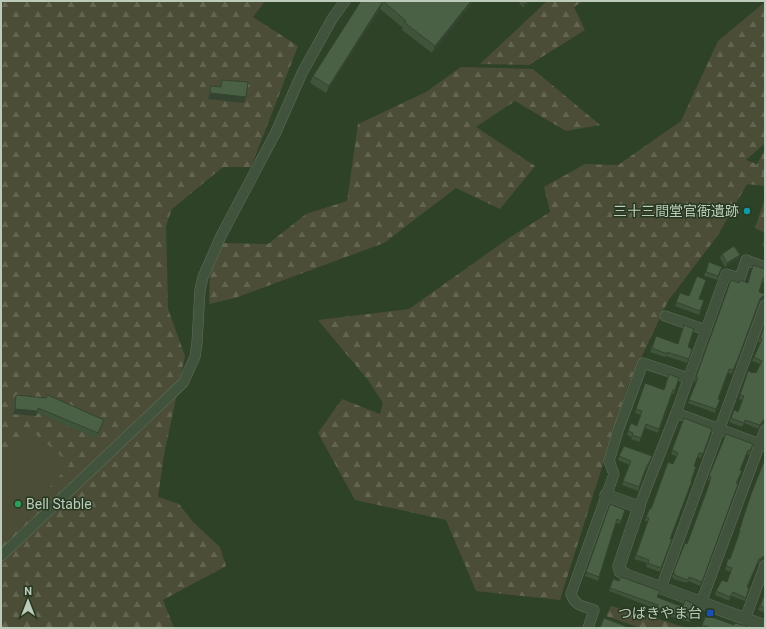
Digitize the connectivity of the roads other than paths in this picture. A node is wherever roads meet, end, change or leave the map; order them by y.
1 (345, 1) edge
2 (765, 267) edge
3 (765, 305) edge
4 (665, 316) dead end
5 (706, 330) junction
6 (688, 378) junction
7 (676, 413) junction
8 (719, 429) junction
9 (765, 430) edge
10 (762, 445) edge
11 (606, 495) junction
12 (639, 507) junction
13 (1, 556) edge
14 (765, 565) edge
15 (661, 588) junction
16 (701, 603) junction
17 (745, 619) junction
18 (765, 626) edge
19 (588, 628) edge

1 - 13 street
2 - 5 street
3 - 8 street
4 - 5 street
5 - 6 street
6 - 7 street
6 - 11 street
7 - 8 street
7 - 12 street
8 - 10 street
8 - 15 street
9 - 10 street
10 - 16 street
11 - 12 street
11 - 19 street
12 - 15 street
14 - 17 street
15 - 16 street
16 - 17 street
17 - 18 street

